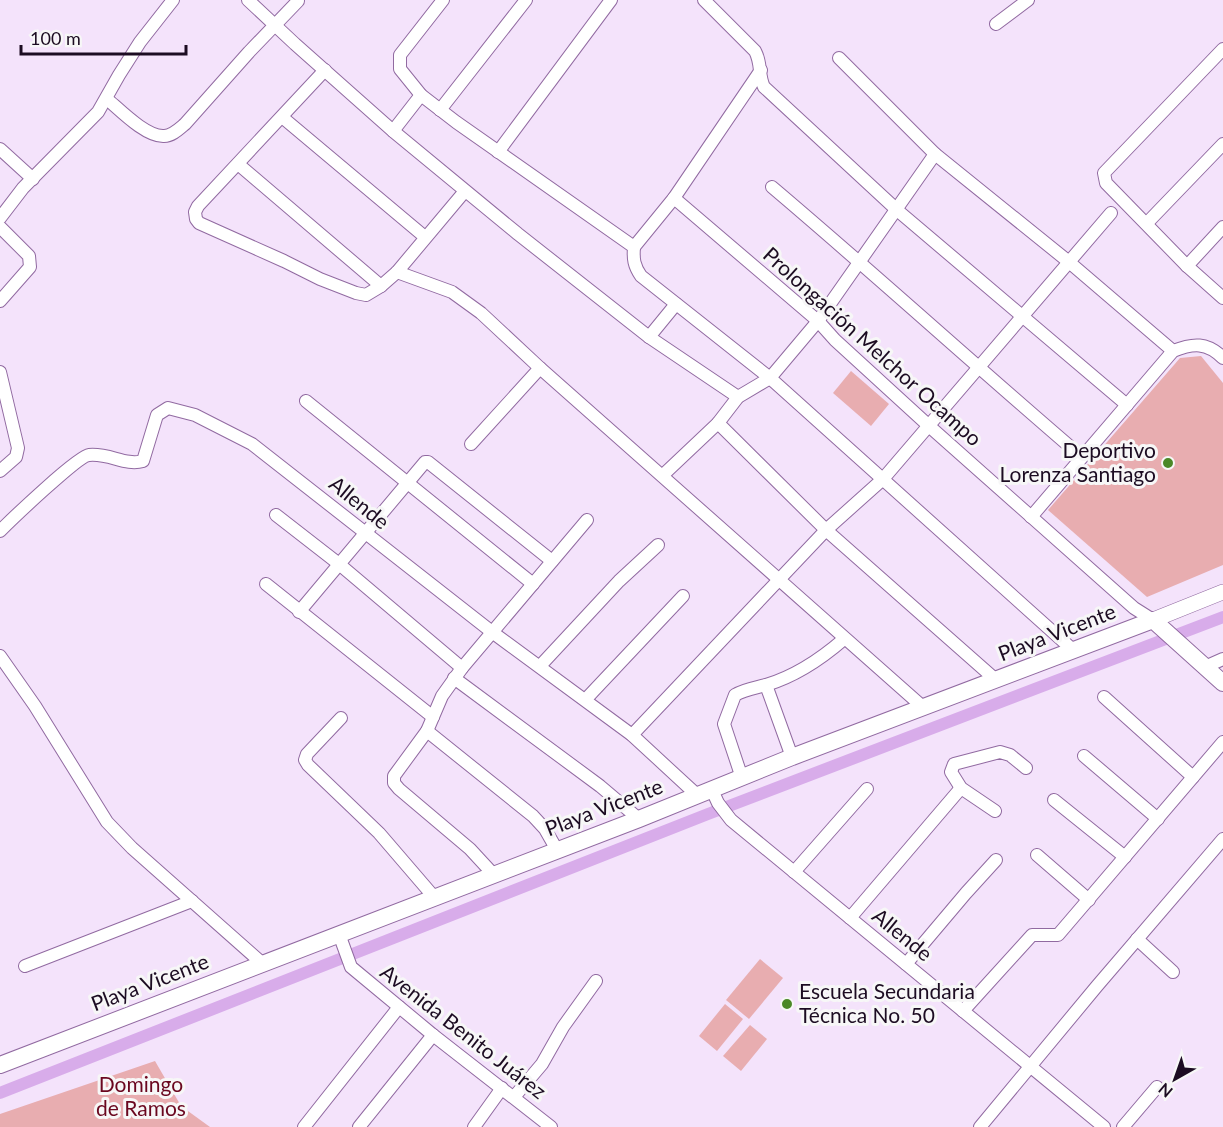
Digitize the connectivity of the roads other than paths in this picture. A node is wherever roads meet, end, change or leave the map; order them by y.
1 (173, 0) edge
2 (248, 0) edge
3 (443, 0) edge
4 (526, 0) edge
5 (611, 0) edge
6 (704, 0) edge
7 (1028, 0) edge
8 (298, 1) edge
9 (996, 24) dead end
10 (273, 25) junction
11 (1223, 48) edge
12 (839, 58) dead end
13 (325, 70) junction
14 (761, 70) junction
15 (422, 95) junction
16 (107, 99) junction
17 (440, 110) junction
18 (282, 117) junction
19 (393, 131) junction
20 (1223, 144) edge
21 (0, 149) edge
22 (498, 152) junction
23 (935, 154) junction
24 (238, 164) junction
25 (33, 179) junction
26 (772, 187) dead end
27 (465, 191) junction
28 (674, 198) junction
29 (897, 210) junction
30 (1111, 213) dead end
31 (0, 218) edge
32 (1147, 223) junction
33 (0, 227) edge
34 (1223, 228) edge
35 (425, 237) junction
36 (634, 247) junction
37 (861, 262) junction
38 (1069, 262) junction
39 (1187, 266) junction
40 (397, 272) junction
41 (381, 286) junction
42 (1223, 298) edge
43 (0, 301) edge
44 (676, 304) junction
45 (1023, 317) junction
46 (818, 321) junction
47 (649, 337) junction
48 (1173, 351) junction
49 (1223, 358) edge
50 (540, 368) junction
51 (979, 369) junction
52 (0, 372) edge
53 (770, 378) junction
54 (738, 397) junction
55 (306, 402) dead end
56 (1126, 405) junction
57 (718, 423) junction
58 (931, 424) junction
59 (471, 444) dead end
60 (1082, 457) junction
61 (0, 471) edge
62 (663, 475) junction
63 (883, 478) junction
64 (408, 483) junction
65 (1033, 514) junction
66 (276, 515) dead end
67 (587, 520) dead end
68 (826, 530) junction
69 (0, 531) edge
70 (365, 534) junction
71 (658, 545) dead end
72 (552, 561) junction
73 (339, 564) junction
74 (779, 580) junction
75 (266, 584) dead end
76 (533, 584) junction
77 (1223, 592) edge
78 (683, 596) dead end
79 (299, 612) junction
80 (1158, 626) junction
81 (492, 632) junction
82 (844, 639) junction
83 (1073, 650) junction
84 (0, 656) edge
85 (1223, 659) edge
86 (540, 666) junction
87 (1205, 667) junction
88 (458, 673) junction
89 (996, 680) junction
90 (1223, 683) edge
91 (766, 685) junction
92 (1104, 697) dead end
93 (586, 699) junction
94 (924, 708) junction
95 (341, 717) dead end
96 (433, 717) junction
97 (427, 731) junction
98 (632, 735) junction
99 (1223, 742) edge
100 (1084, 756) dead end
101 (792, 757) junction
102 (1026, 768) dead end
103 (1193, 777) junction
104 (742, 778) junction
105 (961, 788) junction
106 (867, 789) dead end
107 (709, 796) junction
108 (1054, 800) dead end
109 (995, 812) dead end
110 (639, 819) junction
111 (1158, 819) junction
112 (1223, 839) edge
113 (556, 850) junction
114 (1037, 855) dead end
115 (1125, 857) junction
116 (996, 860) dead end
117 (794, 872) junction
118 (494, 875) junction
119 (434, 897) junction
120 (1089, 900) junction
121 (192, 901) junction
122 (850, 918) junction
123 (1137, 939) junction
124 (342, 942) junction
125 (263, 963) junction
126 (906, 964) junction
127 (25, 966) dead end
128 (1173, 972) dead end
129 (596, 981) dead end
130 (399, 1007) junction
131 (963, 1011) junction
132 (433, 1035) junction
133 (0, 1065) edge
134 (1031, 1067) junction
135 (1157, 1087) dead end
136 (502, 1088) junction
137 (514, 1097) junction
138 (304, 1127) edge
139 (359, 1127) edge
140 (474, 1127) edge
141 (551, 1127) edge
142 (980, 1127) edge
143 (1104, 1127) edge
144 (1123, 1127) edge

1 - 16 street
2 - 10 street
3 - 15 street
4 - 17 street
5 - 22 street
6 - 14 street
7 - 9 street
8 - 10 street
10 - 13 street
10 - 16 street
11 - 32 street
12 - 23 street
13 - 18 street
13 - 19 street
14 - 28 street
14 - 29 street
15 - 17 street
15 - 19 street
16 - 25 street
17 - 22 street
18 - 24 street
18 - 35 street
19 - 27 street
20 - 32 street
21 - 25 street
22 - 36 street
23 - 29 street
23 - 38 street
24 - 41 street
24 - 41 street
25 - 31 street
26 - 37 street
27 - 35 street
27 - 47 street
28 - 36 street
28 - 46 street, Prolongación Melchor Ocampo
29 - 37 street
29 - 45 street
30 - 38 street
32 - 39 street
33 - 43 street
34 - 39 street
35 - 40 street
36 - 44 street
37 - 46 street
37 - 51 street
38 - 45 street
38 - 48 street
39 - 42 street
40 - 41 street
40 - 50 street
44 - 47 street
44 - 53 street
45 - 51 street
45 - 56 street
46 - 53 street
46 - 58 street, Prolongación Melchor Ocampo
47 - 54 street
48 - 49 street
48 - 56 street
50 - 59 street
50 - 62 street
51 - 58 street
51 - 60 street
52 - 61 street
53 - 54 street
53 - 63 street
54 - 57 street
55 - 64 street
56 - 60 street
57 - 62 street
57 - 68 street
58 - 63 street
58 - 65 street, Prolongación Melchor Ocampo
60 - 65 street
62 - 74 street
63 - 68 street
63 - 83 street
64 - 70 street
64 - 72 street
64 - 76 street
65 - 80 street, Prolongación Melchor Ocampo
66 - 73 street
67 - 72 street
68 - 74 street
68 - 89 street
69 - 70 street, Allende
70 - 73 street
70 - 81 street, Allende
71 - 86 street
72 - 76 street
73 - 79 street
73 - 88 street
74 - 82 street
74 - 98 street
75 - 79 street
76 - 81 street
77 - 80 street, Playa Vicente
78 - 93 street
79 - 96 street
80 - 83 main road, Playa Vicente
80 - 87 main road
81 - 86 street, Allende
81 - 88 street
82 - 91 street
82 - 94 street
83 - 89 main road, Playa Vicente
84 - 121 street
85 - 87 street
86 - 93 street, Allende
87 - 90 main road
88 - 96 street
88 - 110 street
89 - 94 main road, Playa Vicente
91 - 101 street
91 - 104 street
92 - 103 street
93 - 98 street, Allende
94 - 101 main road, Playa Vicente
95 - 119 street
96 - 97 street
97 - 113 street
97 - 118 street
98 - 107 street, Allende
99 - 103 street
100 - 111 street
101 - 104 main road, Playa Vicente
102 - 105 street
103 - 111 street
104 - 107 main road, Playa Vicente
105 - 109 street
105 - 122 street
106 - 117 street
107 - 110 main road, Playa Vicente
107 - 117 street, Allende
108 - 115 street
110 - 113 main road, Playa Vicente
111 - 115 street
112 - 123 street
113 - 118 main road, Playa Vicente
114 - 120 street
115 - 120 street
116 - 126 street
117 - 122 street, Allende
118 - 119 main road, Playa Vicente
119 - 124 main road, Playa Vicente
120 - 131 street
121 - 125 street
121 - 127 street
122 - 126 street, Allende
123 - 128 street
123 - 134 street
124 - 125 main road, Playa Vicente
124 - 130 street, Avenida Benito Juárez
125 - 133 main road, Playa Vicente
126 - 131 street, Allende
129 - 137 street
130 - 132 street, Avenida Benito Juárez
130 - 138 street
131 - 134 street, Allende
132 - 136 street, Avenida Benito Juárez
132 - 139 street
134 - 142 street
134 - 143 street, Allende
135 - 144 street
136 - 137 street, Avenida Benito Juárez
136 - 140 street
137 - 141 street, Avenida Benito Juárez

